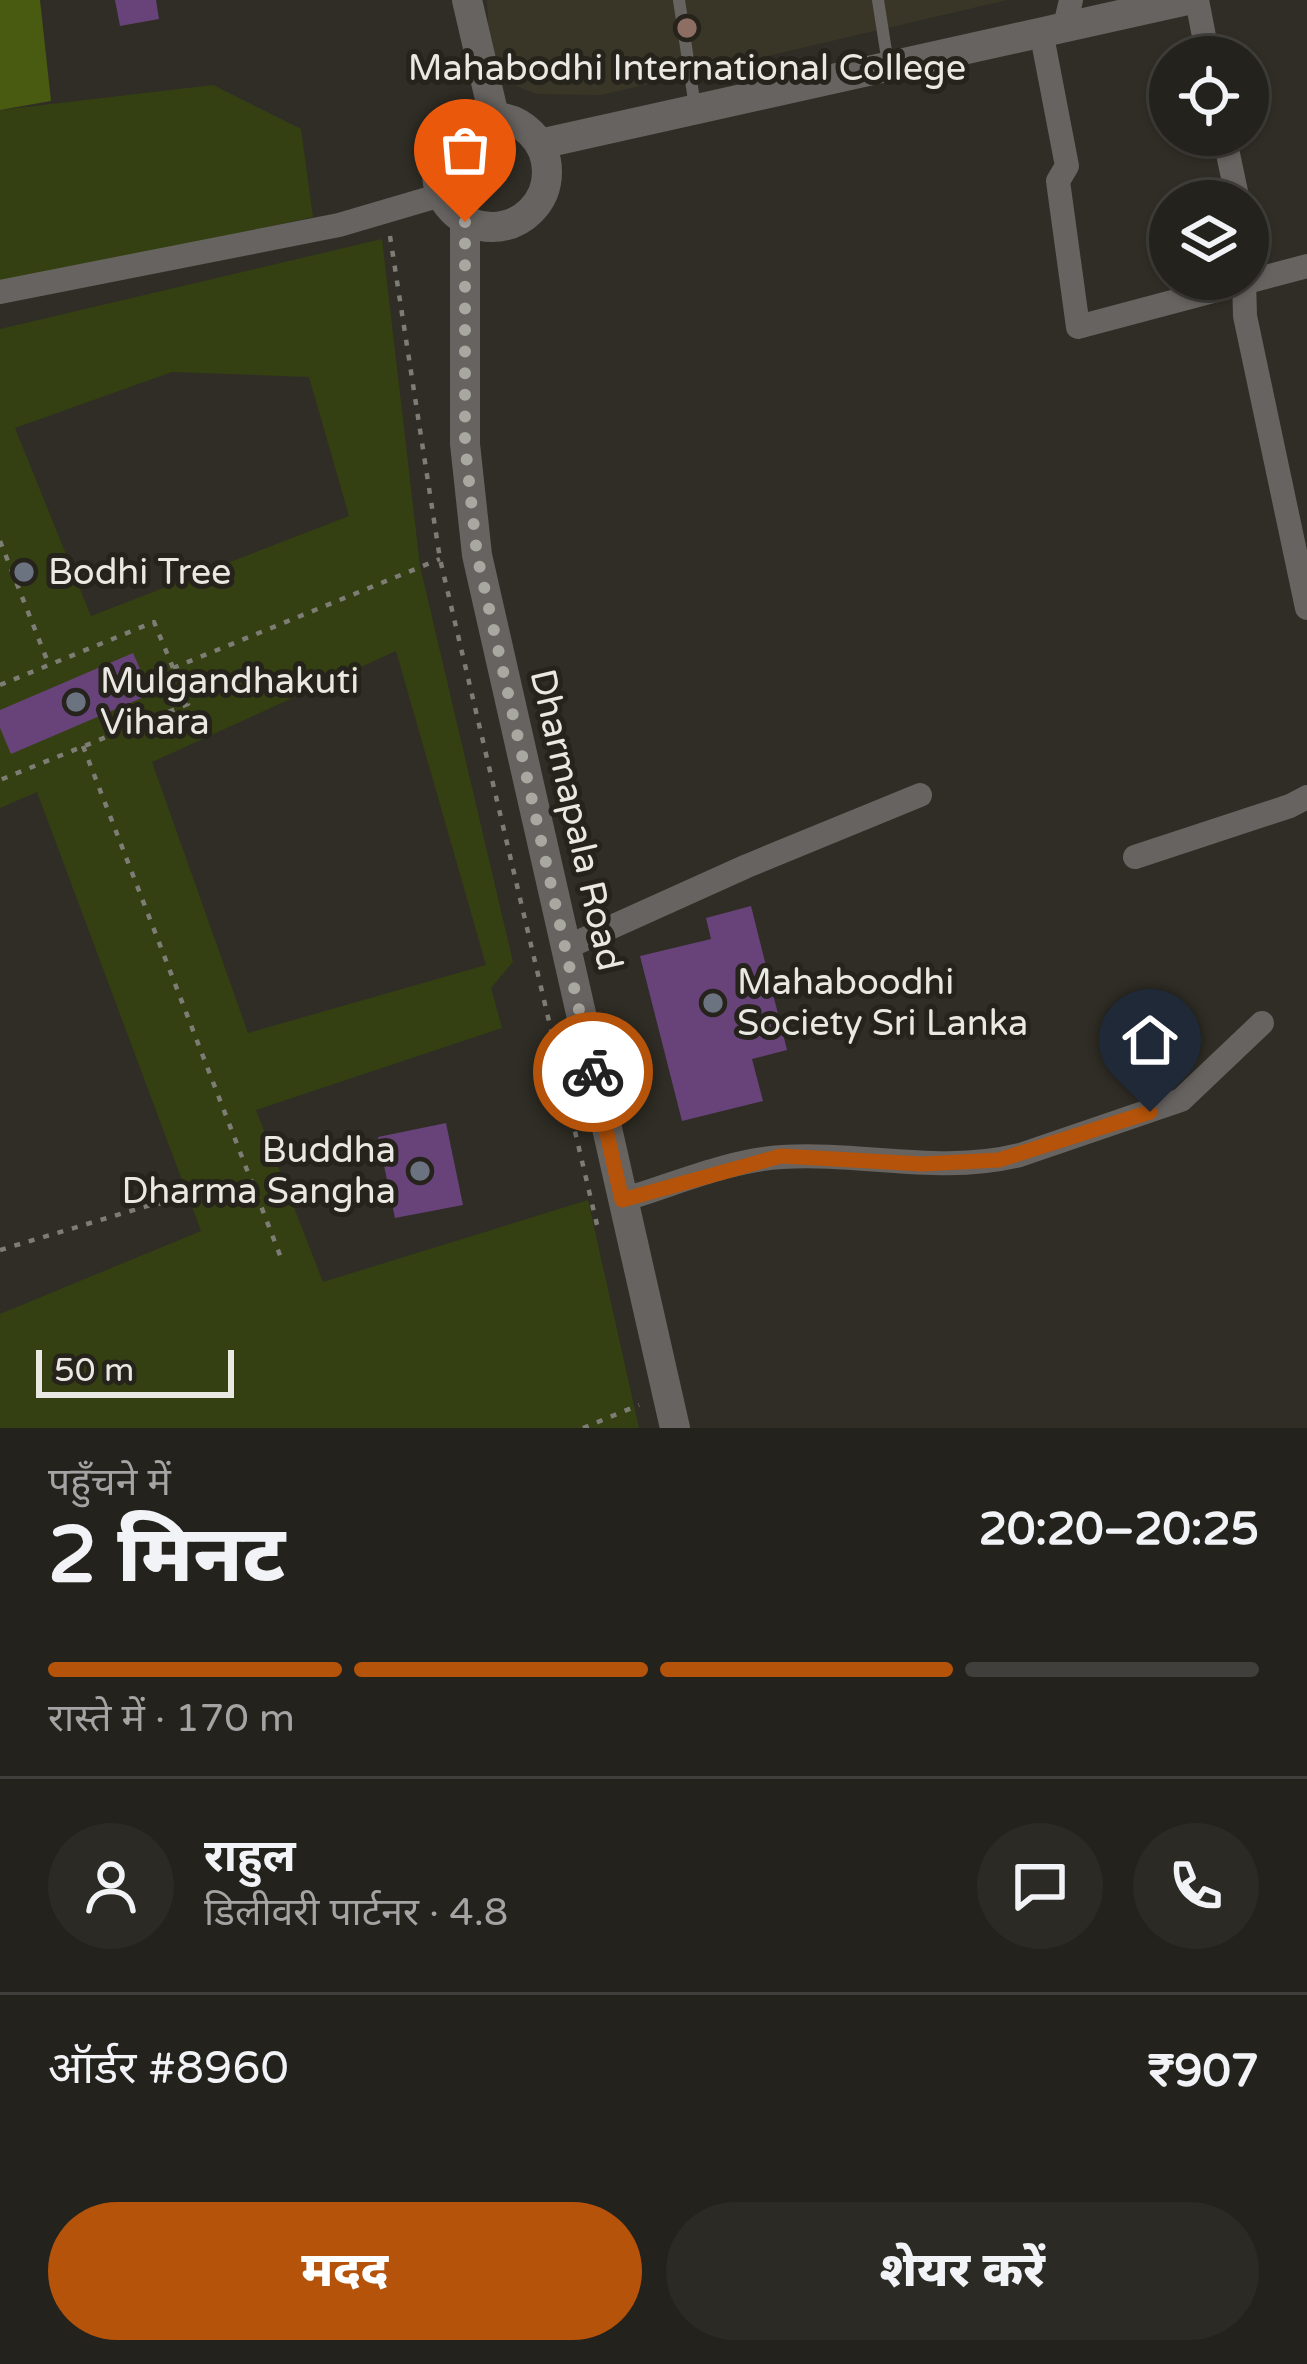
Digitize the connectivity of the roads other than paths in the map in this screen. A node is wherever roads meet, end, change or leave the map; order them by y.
1 (467, 0) edge
2 (679, 0) edge
3 (878, 0) edge
4 (1187, 0) edge
5 (1197, 0) edge
6 (1059, 19) edge
7 (1204, 36) edge
8 (889, 65) junction
9 (695, 108) junction
10 (494, 116) junction
11 (540, 144) junction
12 (441, 195) junction
13 (465, 222) junction
14 (1307, 266) edge
15 (1269, 269) edge
16 (0, 292) edge
17 (1159, 300) edge
18 (1245, 300) edge
19 (1307, 608) edge
20 (920, 795) dead end
21 (1307, 796) edge
22 (1135, 857) dead end
23 (565, 948) junction
24 (1262, 1023) dead end
25 (622, 1200) junction
26 (675, 1428) edge

1 - 10 street
2 - 9 lane
3 - 8 lane
4 - 6 street
5 - 7 street
6 - 8 street
6 - 17 street
8 - 9 street
9 - 11 street
10 - 11 street
10 - 12 street
11 - 13 street
12 - 13 street
12 - 16 street
13 - 23 street, Dharmapala Road
14 - 15 street
18 - 19 street
20 - 23 street
21 - 22 street
23 - 25 street, Dharmapala Road
24 - 25 street
25 - 26 street, Dharmapala Road

